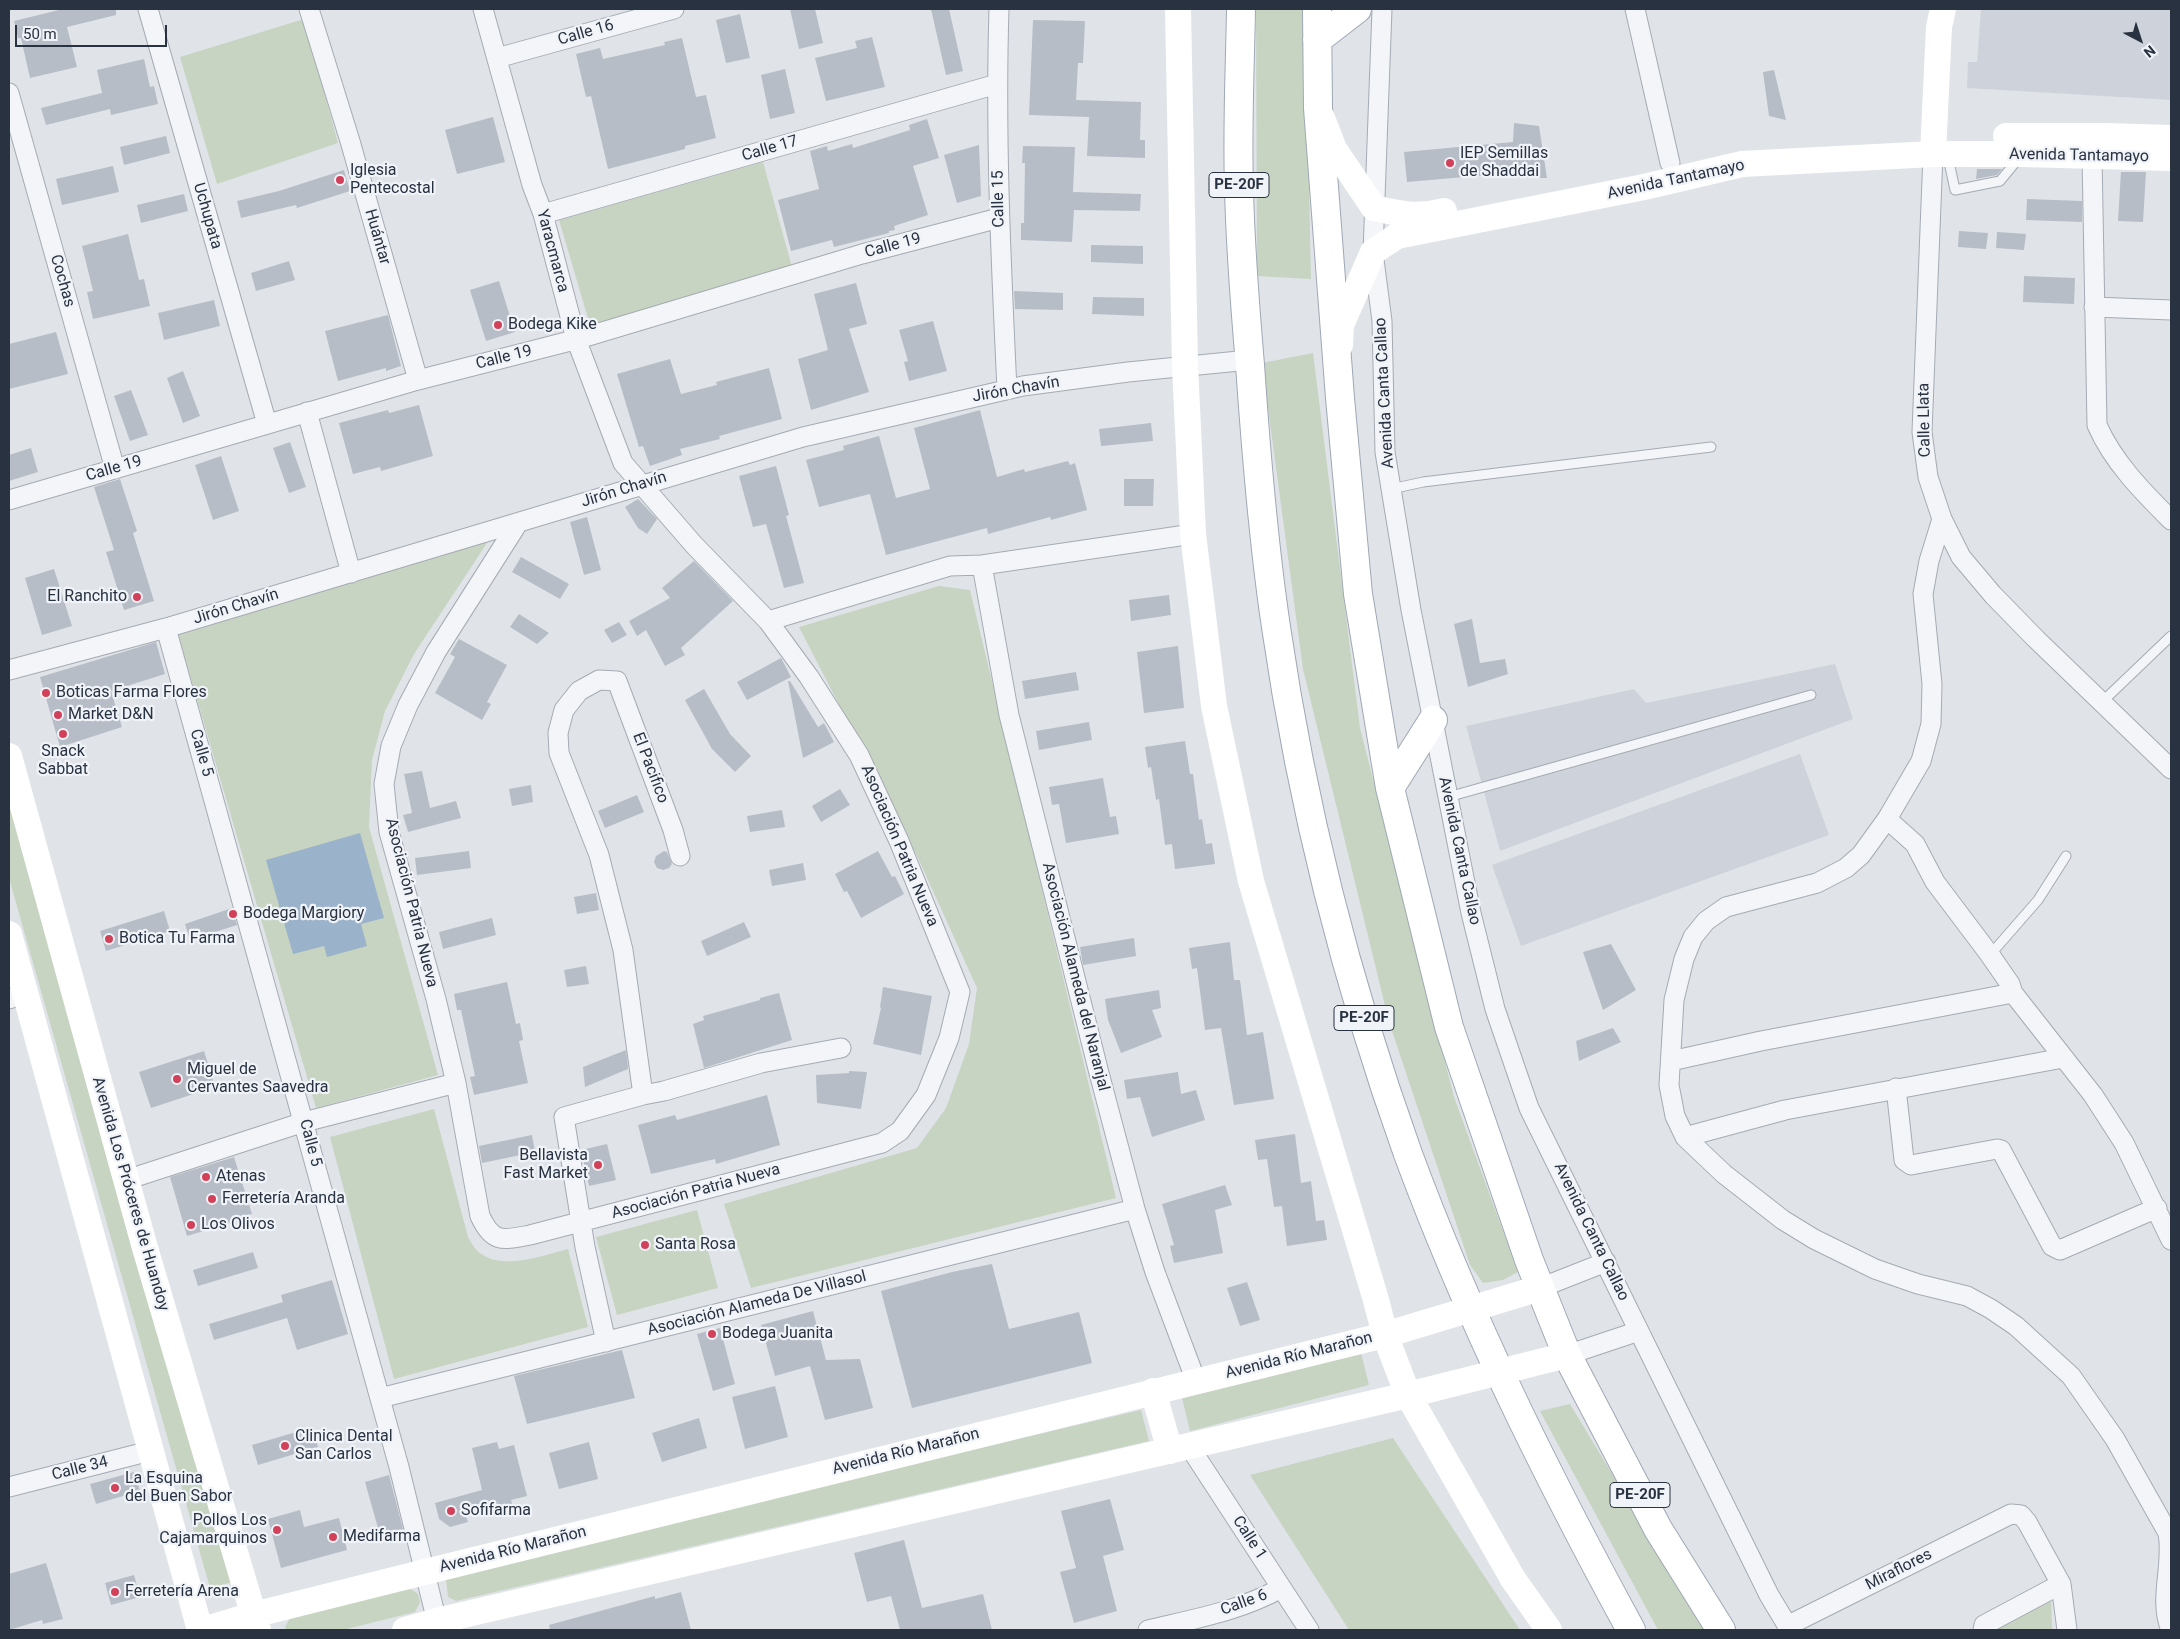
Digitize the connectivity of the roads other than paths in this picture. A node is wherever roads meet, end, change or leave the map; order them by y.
1 (148, 9) edge
2 (308, 9) edge
3 (483, 9) edge
4 (674, 9) edge
5 (999, 9) edge
6 (1178, 9) edge
7 (1241, 9) edge
8 (1317, 9) edge
9 (1357, 9) edge
10 (1382, 9) edge
11 (1635, 9) edge
12 (1943, 9) edge
13 (1317, 40) junction
14 (498, 58) junction
15 (997, 84) junction
16 (9, 93) edge
17 (1318, 108) junction
18 (2171, 138) edge
19 (1938, 148) junction
20 (2022, 154) junction
21 (2092, 157) junction
22 (2171, 158) edge
23 (1670, 163) junction
24 (1374, 208) junction
25 (543, 214) junction
26 (999, 218) junction
27 (1373, 252) junction
28 (2094, 307) junction
29 (2171, 310) edge
30 (576, 339) junction
31 (1249, 360) junction
32 (1185, 366) junction
33 (418, 380) junction
34 (1007, 390) junction
35 (1340, 398) junction
36 (306, 412) junction
37 (266, 424) junction
38 (1711, 447) dead end
39 (115, 469) junction
40 (640, 485) junction
41 (1391, 489) junction
42 (9, 500) edge
43 (1942, 519) junction
44 (2171, 520) edge
45 (518, 523) junction
46 (1193, 534) junction
47 (982, 565) junction
48 (351, 573) junction
49 (768, 621) junction
50 (166, 628) junction
51 (2171, 636) edge
52 (9, 670) edge
53 (1811, 695) dead end
54 (2102, 702) junction
55 (1433, 720) junction
56 (9, 756) edge
57 (2171, 769) edge
58 (1390, 788) junction
59 (1448, 797) junction
60 (1887, 819) junction
61 (680, 856) dead end
62 (2066, 856) dead end
63 (9, 934) edge
64 (1990, 955) junction
65 (2013, 992) junction
66 (17, 997) edge
67 (841, 1048) dead end
68 (2063, 1058) junction
69 (1671, 1061) junction
70 (456, 1083) junction
71 (1896, 1088) junction
72 (643, 1095) junction
73 (304, 1122) junction
74 (1685, 1137) junction
75 (126, 1180) junction
76 (2157, 1208) junction
77 (1135, 1209) junction
78 (581, 1222) junction
79 (2171, 1240) edge
80 (1606, 1262) junction
81 (1540, 1288) junction
82 (1470, 1308) junction
83 (1639, 1331) junction
84 (1385, 1335) junction
85 (606, 1342) junction
86 (1567, 1355) junction
87 (1498, 1371) junction
88 (1196, 1381) junction
89 (1153, 1391) junction
90 (1408, 1395) junction
91 (380, 1398) junction
92 (1180, 1448) junction
93 (150, 1451) junction
94 (9, 1488) edge
95 (425, 1572) junction
96 (2061, 1584) junction
97 (1281, 1588) junction
98 (255, 1623) edge
99 (438, 1626) edge
100 (1788, 1628) edge
101 (201, 1630) edge
102 (405, 1630) edge
103 (1148, 1630) edge
104 (1309, 1630) edge
105 (1549, 1630) edge
106 (1631, 1630) edge
107 (1721, 1630) edge
108 (1984, 1630) edge
109 (2068, 1630) edge
110 (2171, 1630) edge

1 - 37 street, Uchupata
2 - 33 street, Huántar
3 - 14 street, Yaracmarca
4 - 14 street, Calle 16
5 - 15 street, Calle 15
6 - 32 main road
7 - 31 main road, PE-20F
8 - 13 main road, PE-20F
9 - 13 main road
10 - 24 street, Avenida Canta Callao
11 - 23 street
12 - 19 main road, Calle Llata
13 - 17 main road, PE-20F
14 - 25 street, Yaracmarca
15 - 25 street, Calle 17
15 - 26 street, Calle 15
16 - 39 street, Cochas
17 - 24 main road
17 - 35 main road, PE-20F
18 - 19 main road, Avenida Tantamayo
19 - 20 main road, Avenida Tantamayo
19 - 20 lane
19 - 23 main road, Avenida Tantamayo
19 - 27 main road, Avenida Tantamayo
19 - 43 street, Calle Llata
20 - 21 main road, Avenida Tantamayo
21 - 22 main road, Avenida Tantamayo
21 - 28 street
23 - 24 main road, Avenida Tantamayo
24 - 27 street, Avenida Canta Callao
25 - 30 street, Yaracmarca
26 - 30 street, Calle 19
26 - 34 street, Calle 15
27 - 35 main road
27 - 41 street, Avenida Canta Callao
28 - 29 street
28 - 44 street
30 - 33 street, Calle 19
30 - 40 street, Yaracmarca
31 - 32 street, Jirón Chavín
31 - 82 main road, PE-20F
32 - 34 street, Jirón Chavín
32 - 46 main road
33 - 36 street, Calle 19
34 - 40 street, Jirón Chavín
35 - 58 main road, PE-20F
36 - 37 street, Calle 19
36 - 48 street
37 - 39 street, Calle 19
38 - 41 lane
39 - 42 street, Calle 19
40 - 45 street, Jirón Chavín
40 - 49 street, Asociación Patria Nueva
41 - 55 street, Avenida Canta Callao
43 - 54 street, Calle Llata
43 - 60 street
45 - 48 street, Jirón Chavín
45 - 70 street, Asociación Patria Nueva
46 - 47 street
46 - 84 main road
47 - 49 street
47 - 77 street, Asociación Alameda del Naranjal
48 - 50 street, Jirón Chavín
49 - 78 street, Asociación Patria Nueva
50 - 52 street, Jirón Chavín
50 - 73 street, Calle 5
51 - 54 lane
53 - 59 lane
54 - 57 street, Calle Llata
55 - 58 main road
55 - 59 street, Avenida Canta Callao
56 - 75 main road, Avenida Los Próceres de Huandoy
58 - 81 main road, PE-20F
59 - 80 street, Avenida Canta Callao
60 - 64 street
60 - 69 street
61 - 72 street, El Pacifico
62 - 64 lane
63 - 66 main road
64 - 65 street
65 - 68 street
65 - 69 street
66 - 93 main road
67 - 72 street
68 - 71 street
68 - 76 street
69 - 74 street
70 - 73 street
70 - 78 street, Asociación Patria Nueva
71 - 74 street
71 - 76 street
72 - 78 street
73 - 75 street
73 - 91 street, Calle 5
74 - 110 street
75 - 98 main road, Avenida Los Próceres de Huandoy
76 - 79 street
77 - 85 street, Asociación Alameda De Villasol
77 - 88 street, Asociación Alameda del Naranjal
78 - 85 street
80 - 81 street, Avenida Río Marañon
80 - 83 street, Avenida Canta Callao
81 - 82 main road, Avenida Río Marañon
81 - 86 main road, PE-20F
82 - 84 main road, Avenida Río Marañon
82 - 87 main road, PE-20F
83 - 86 street
83 - 100 street, Avenida Canta Callao
84 - 88 main road, Avenida Río Marañon
84 - 90 main road
85 - 91 street, Asociación Alameda De Villasol
86 - 87 main road
86 - 107 main road, PE-20F
87 - 90 main road
87 - 106 main road, PE-20F
88 - 89 main road, Avenida Río Marañon
89 - 92 main road
89 - 95 main road, Avenida Río Marañon
90 - 92 main road
90 - 105 main road
91 - 95 street, Calle 5
92 - 97 street, Calle 1
92 - 99 main road
93 - 94 street, Calle 34
93 - 101 main road
95 - 98 main road, Avenida Río Marañon
95 - 99 street, Calle 5
96 - 100 street, Miraflores
96 - 108 street
96 - 109 street
97 - 103 street, Calle 6
97 - 104 street, Calle 1
98 - 101 main road, Avenida Río Marañon
99 - 102 main road

